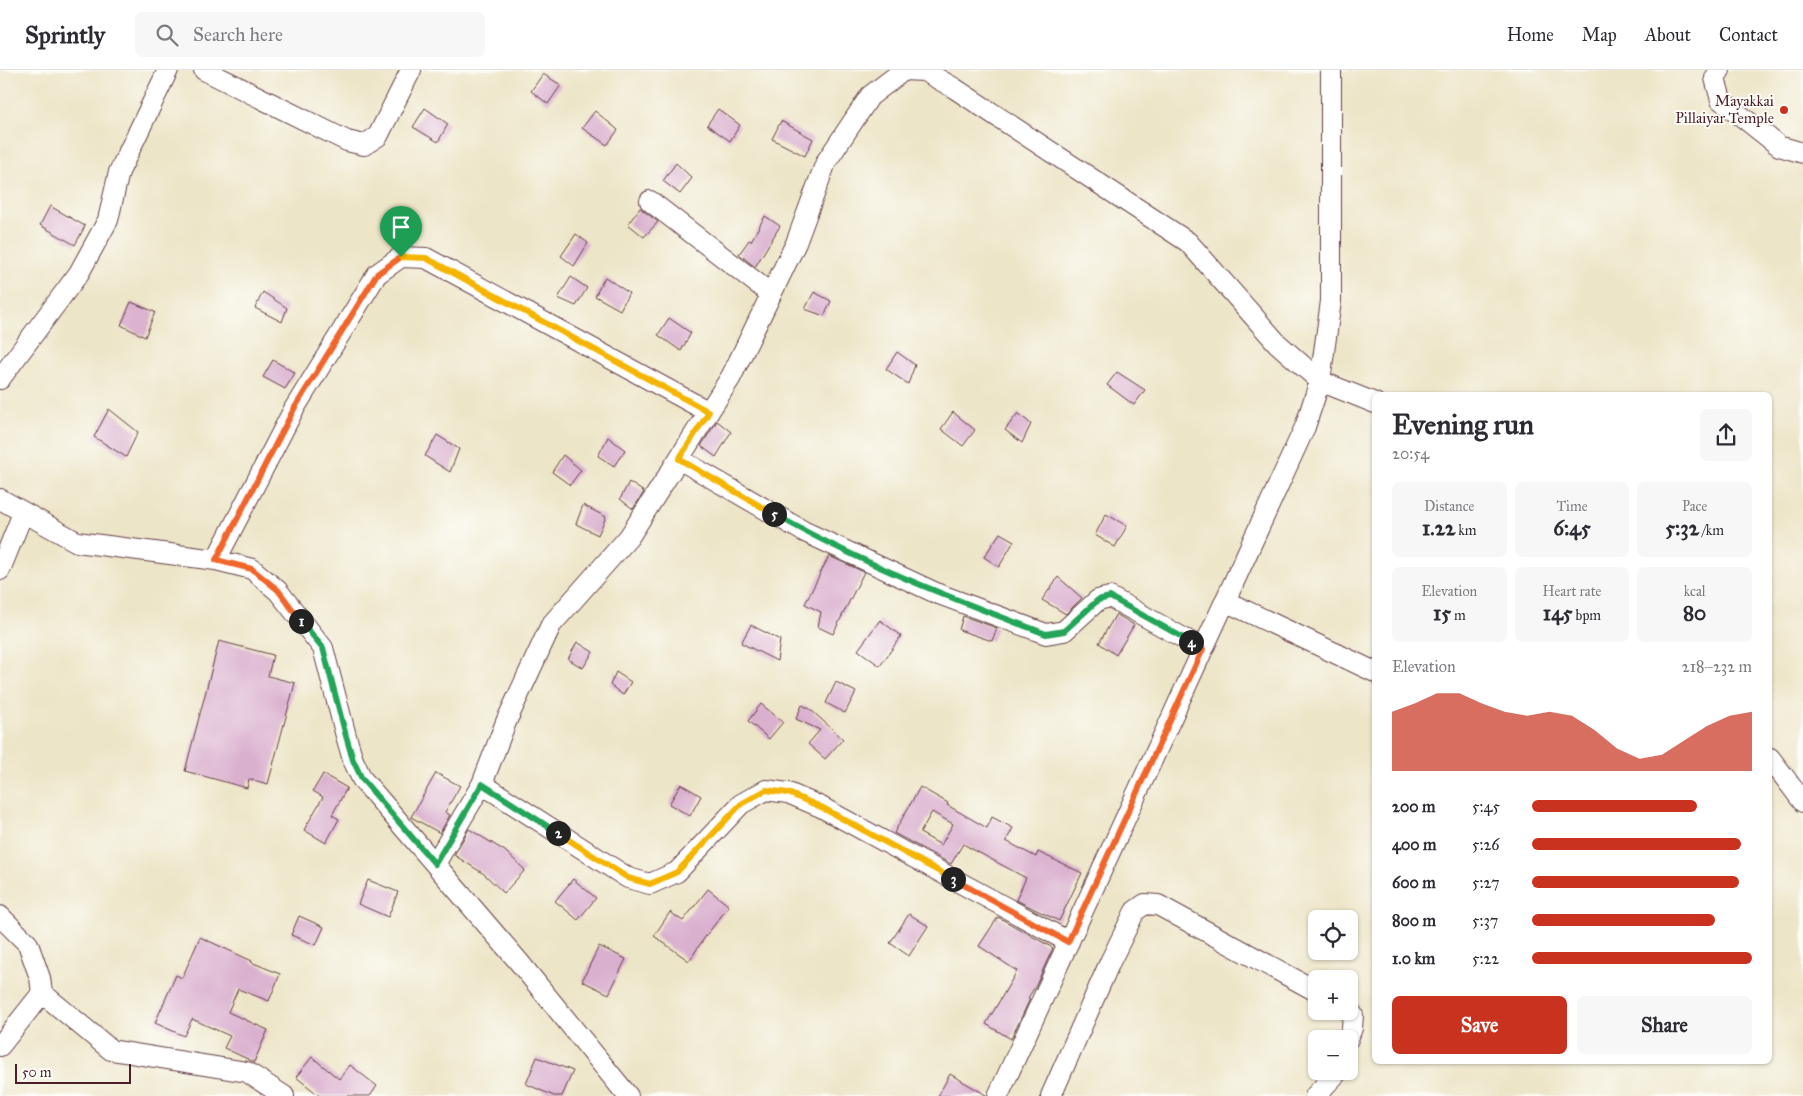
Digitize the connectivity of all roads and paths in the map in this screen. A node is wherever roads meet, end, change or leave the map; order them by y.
1 (168, 70) edge
2 (204, 70) edge
3 (411, 70) edge
4 (1331, 70) edge
5 (1720, 70) edge
6 (1803, 153) edge
7 (650, 200) dead end
8 (771, 294) junction
9 (0, 379) edge
10 (1320, 381) junction
11 (1372, 402) edge
12 (709, 412) junction
13 (679, 459) junction
14 (0, 499) edge
15 (23, 513) junction
16 (216, 560) junction
17 (0, 570) edge
18 (1225, 601) junction
19 (1203, 649) junction
20 (1372, 671) edge
21 (1772, 761) edge
22 (482, 784) junction
23 (1803, 802) edge
24 (435, 864) junction
25 (0, 916) edge
26 (1068, 942) junction
27 (1308, 987) edge
28 (42, 993) junction
29 (0, 1046) edge
30 (1330, 1080) edge
31 (284, 1096) edge
32 (628, 1096) edge
33 (998, 1096) edge
34 (1051, 1096) edge
35 (1315, 1096) edge

1 - 9 street
2 - 3 street
4 - 10 street
5 - 6 street
7 - 8 street
8 - 10 street
8 - 12 street
10 - 11 street
10 - 18 street
12 - 13 street
12 - 16 street
13 - 19 street
13 - 22 street
14 - 15 street
15 - 16 street
15 - 17 street
16 - 24 street
18 - 19 street
18 - 20 street
19 - 26 street
21 - 23 street
22 - 24 street
22 - 26 street
24 - 32 street
25 - 28 street
26 - 33 street
27 - 34 street
28 - 29 street
28 - 31 street
30 - 35 street

